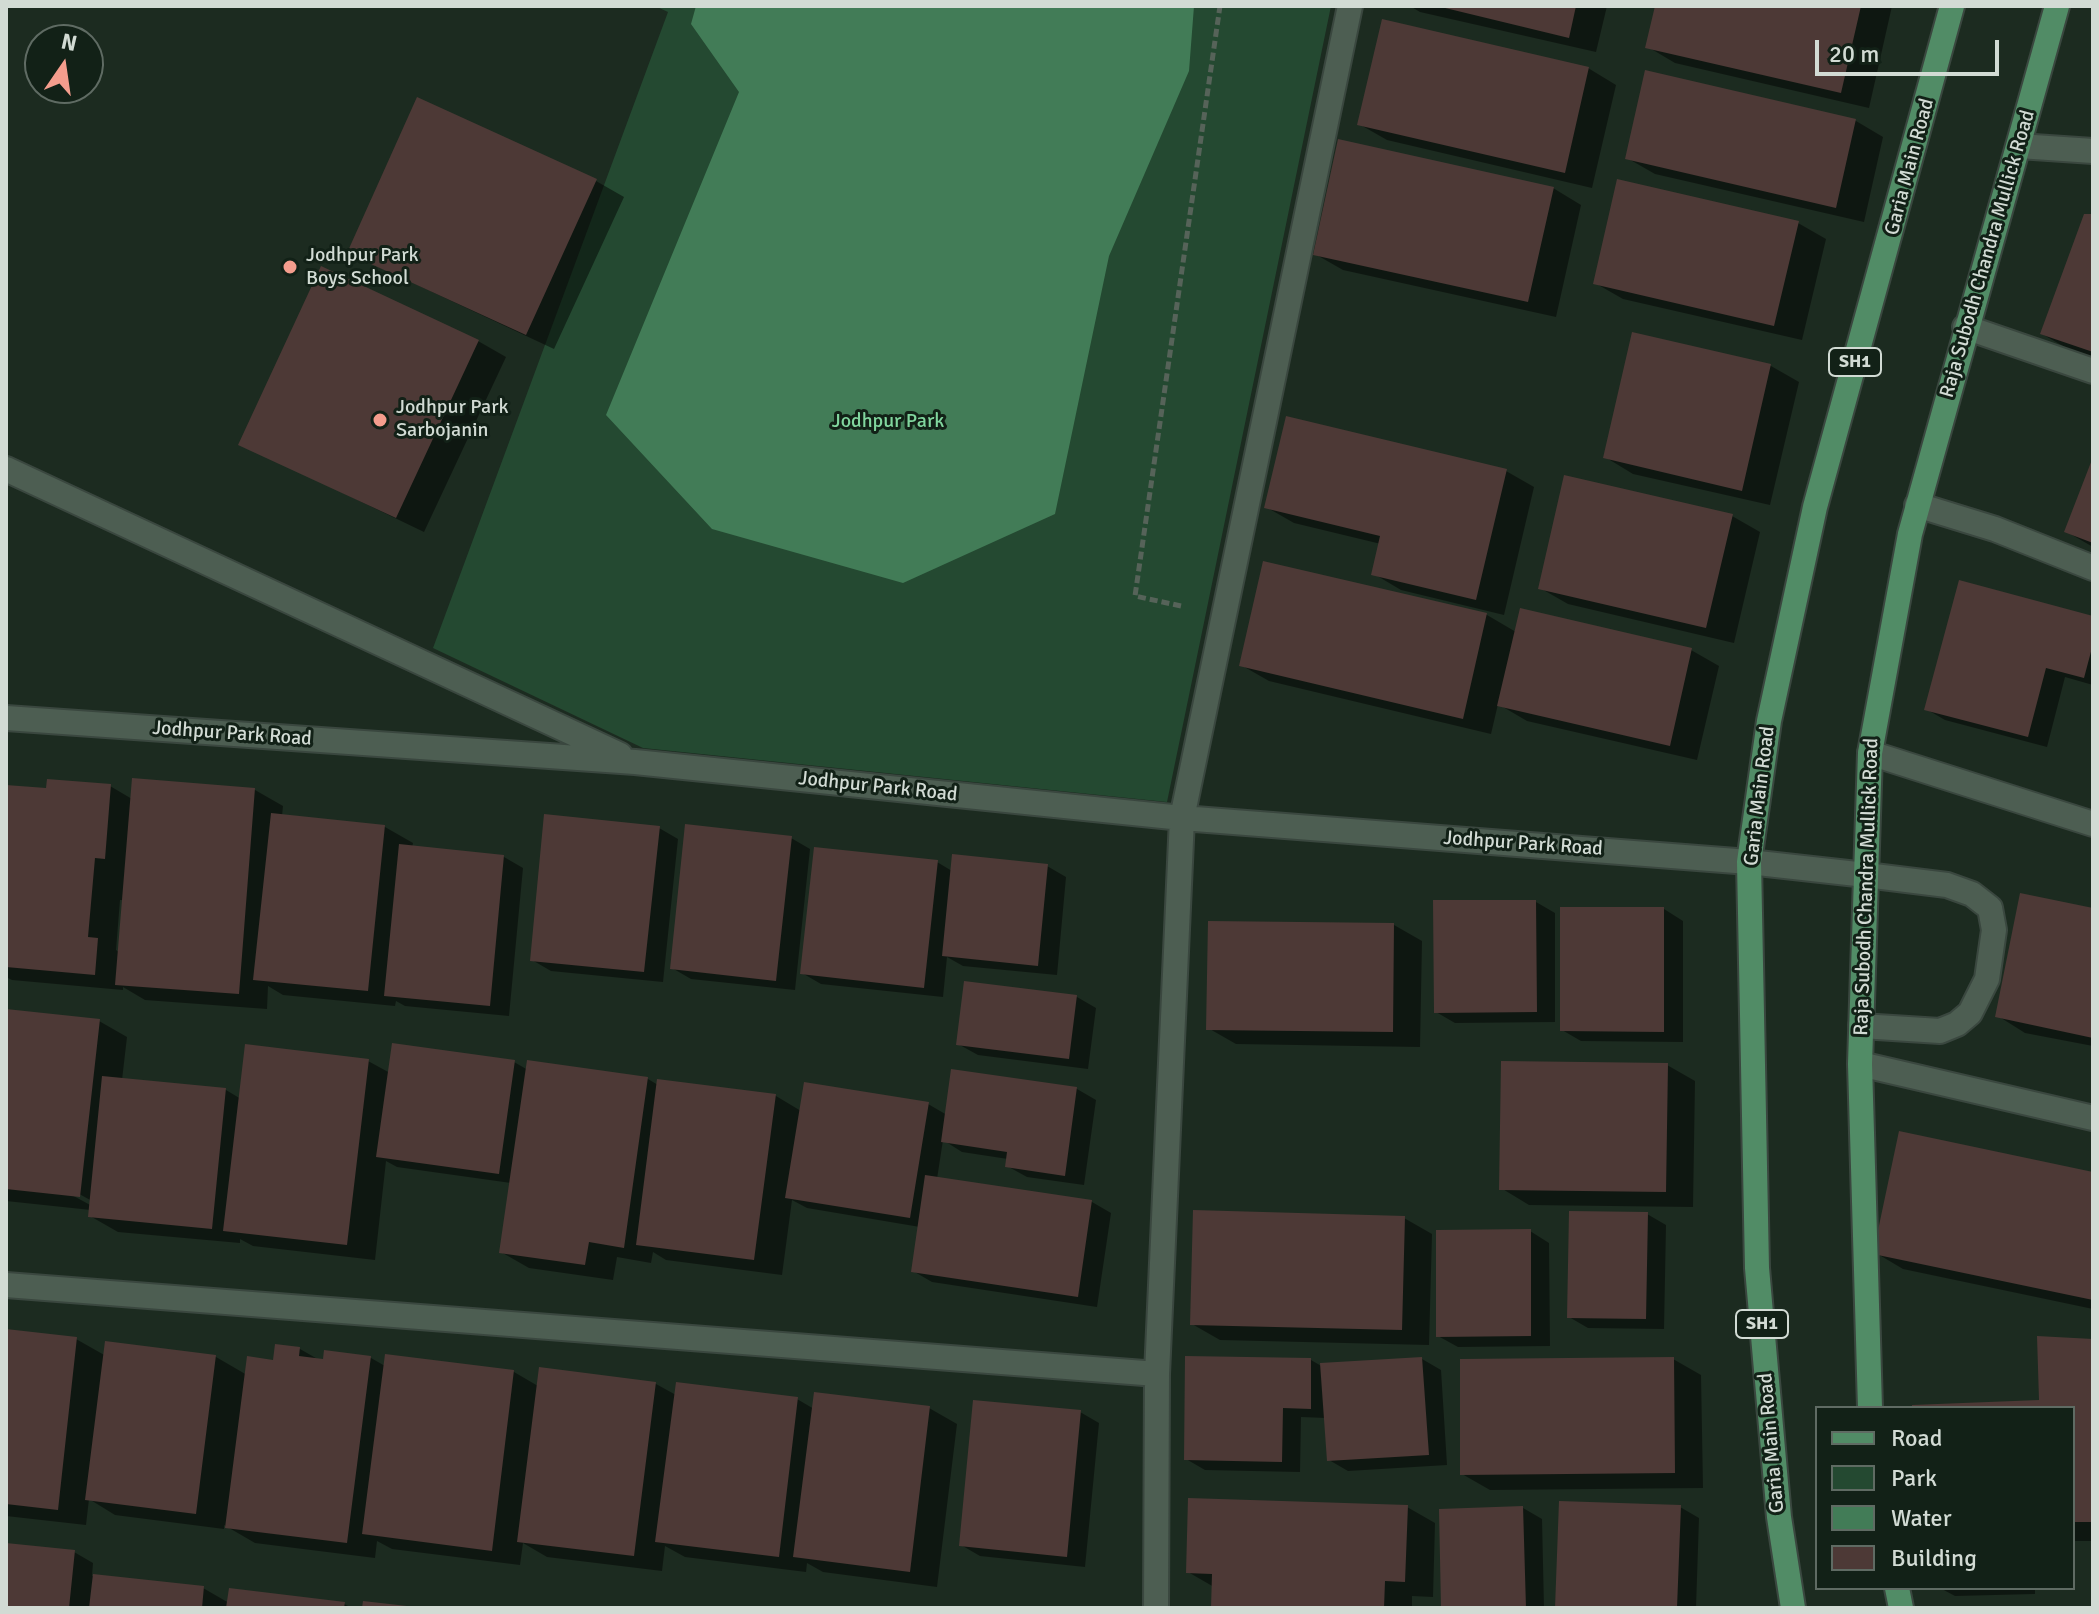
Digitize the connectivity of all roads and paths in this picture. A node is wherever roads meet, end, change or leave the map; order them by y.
1 (1220, 6) edge
2 (1350, 6) edge
3 (1952, 6) edge
4 (2057, 6) edge
5 (2019, 146) junction
6 (2093, 151) edge
7 (1965, 327) junction
8 (2093, 371) edge
9 (6, 469) edge
10 (1917, 505) junction
11 (2093, 568) edge
12 (1225, 615) junction
13 (6, 718) edge
14 (1870, 753) junction
15 (635, 762) junction
16 (1182, 818) junction
17 (2093, 824) edge
18 (1749, 862) junction
19 (1866, 875) junction
20 (1861, 1026) junction
21 (1860, 1064) junction
22 (2093, 1118) edge
23 (6, 1285) edge
24 (1157, 1374) junction
25 (1870, 1406) edge
26 (1156, 1608) edge
27 (1793, 1608) edge

1 - 12 path
2 - 12 street
3 - 18 main road, Garia Main Road / SH1
4 - 5 main road, Raja Subodh Chandra Mullick Road
5 - 6 street
5 - 7 main road, Raja Subodh Chandra Mullick Road
7 - 8 street
7 - 10 main road, Raja Subodh Chandra Mullick Road
9 - 15 street
10 - 11 street
10 - 14 main road, Raja Subodh Chandra Mullick Road
12 - 16 street
13 - 15 street, Jodhpur Park Road
14 - 17 street
14 - 19 main road, Raja Subodh Chandra Mullick Road
15 - 16 street, Jodhpur Park Road
16 - 18 street, Jodhpur Park Road
16 - 24 street
18 - 19 street, Jodhpur Park Road
18 - 27 main road, Garia Main Road / SH1
19 - 20 main road, Raja Subodh Chandra Mullick Road
19 - 20 street, Jodhpur Park Road
20 - 21 main road, Raja Subodh Chandra Mullick Road
21 - 22 street
21 - 25 main road, Raja Subodh Chandra Mullick Road
23 - 24 street
24 - 26 street

